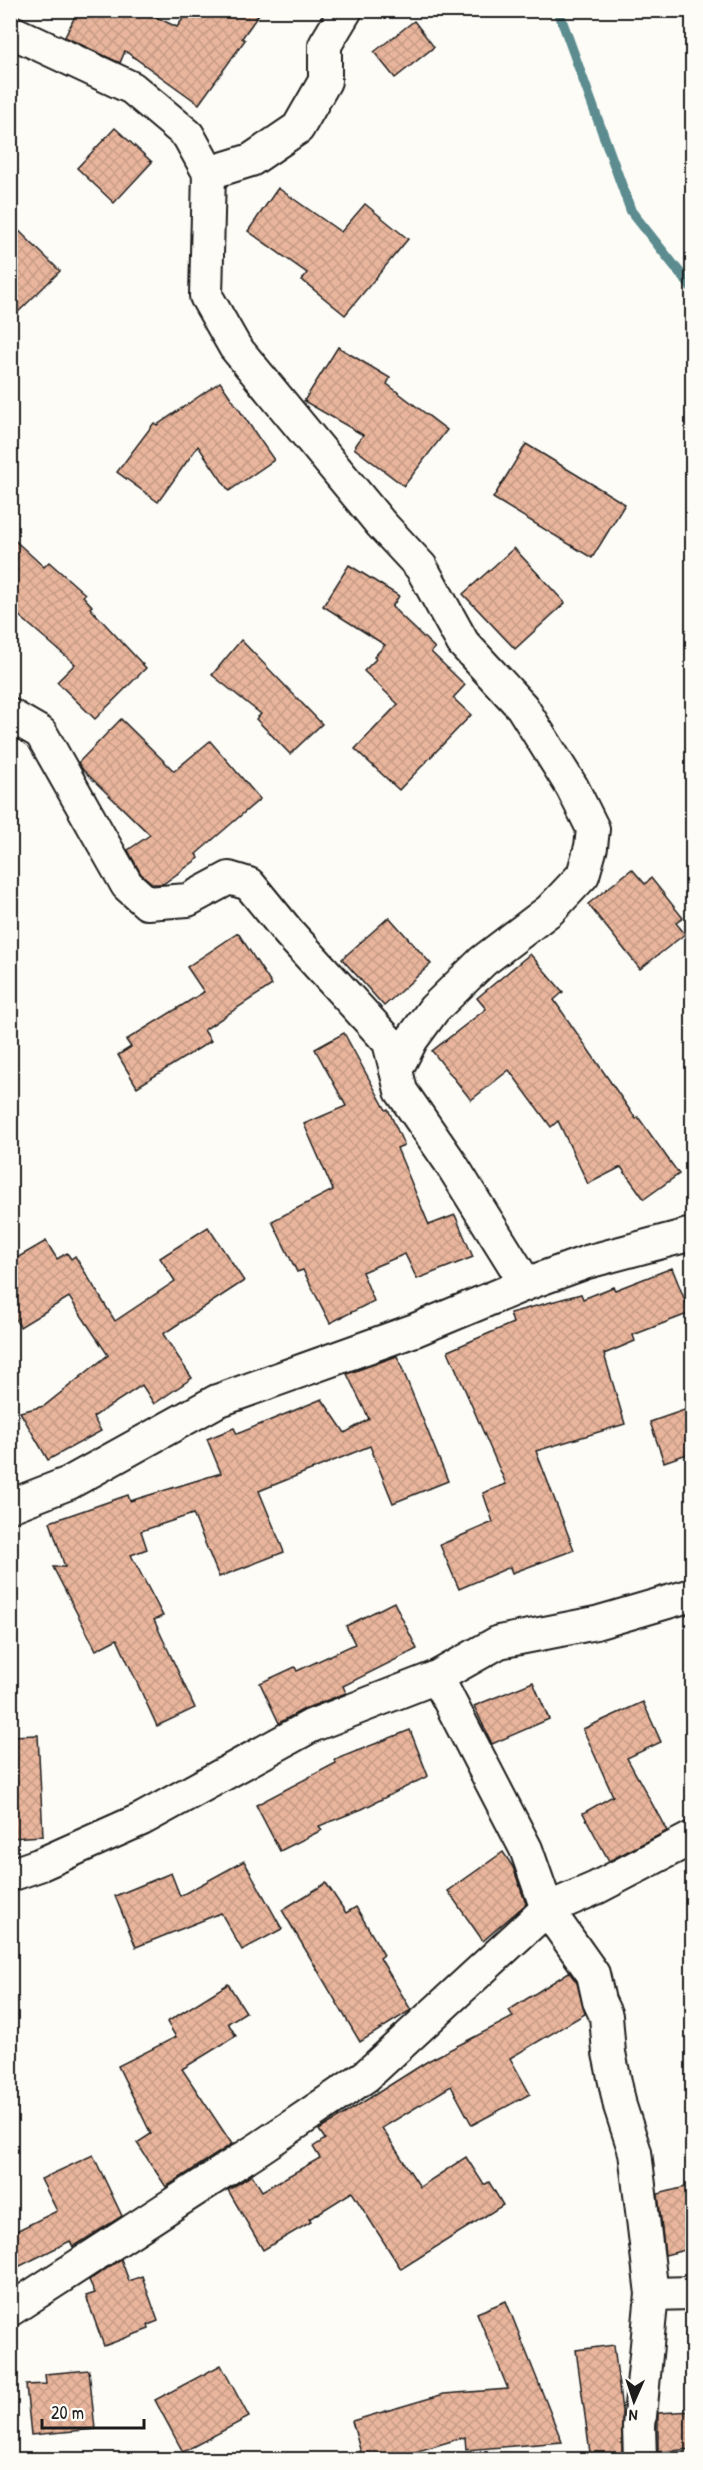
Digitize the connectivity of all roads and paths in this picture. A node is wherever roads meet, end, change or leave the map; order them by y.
1 (346, 10) edge
2 (10, 31) edge
3 (209, 173) junction
4 (10, 715) edge
5 (396, 1070) junction
6 (693, 1234) edge
7 (526, 1284) junction
8 (10, 1506) edge
9 (693, 1595) edge
10 (436, 1677) junction
11 (693, 1838) edge
12 (10, 1875) edge
13 (548, 1909) junction
14 (693, 2293) edge
15 (652, 2294) junction
16 (10, 2310) edge
17 (640, 2460) edge

1 - 3 street
2 - 3 street
3 - 5 street
4 - 5 street
5 - 7 street
6 - 7 street
7 - 8 street
9 - 10 street
10 - 12 street
10 - 13 street
11 - 13 street
13 - 15 street
13 - 16 street
14 - 15 street
15 - 17 street

